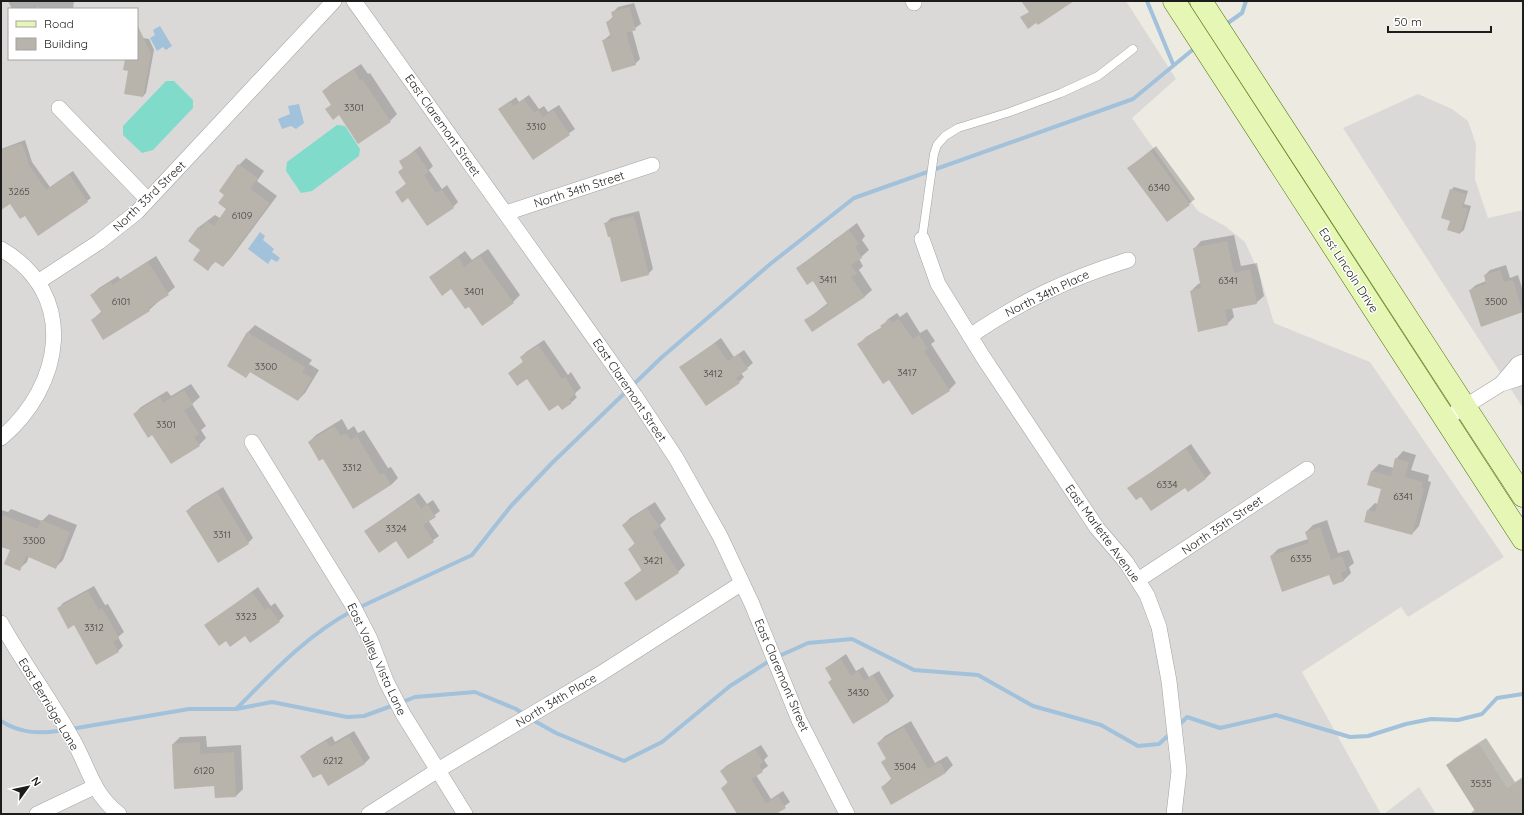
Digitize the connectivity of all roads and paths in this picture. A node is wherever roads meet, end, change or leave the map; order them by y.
1 (334, 1) edge
2 (354, 1) edge
3 (1192, 9) edge
4 (1133, 49) dead end
5 (59, 108) dead end
6 (652, 165) dead end
7 (148, 200) junction
8 (506, 213) junction
9 (922, 239) joint
10 (1, 248) edge
11 (1128, 260) dead end
12 (38, 282) junction
13 (970, 336) junction
14 (1523, 362) edge
15 (1523, 377) edge
16 (1501, 384) junction
17 (1465, 407) junction
18 (1445, 419) junction
19 (1, 438) edge
20 (252, 442) dead end
21 (1307, 470) dead end
22 (1523, 496) edge
23 (1523, 539) edge
24 (1138, 580) junction
25 (742, 584) junction
26 (1, 623) edge
27 (438, 770) junction
28 (94, 787) junction
29 (37, 814) edge
30 (119, 814) edge
31 (369, 814) edge
32 (465, 814) edge
33 (847, 814) edge
34 (1174, 814) edge

1 - 7 street, North 33rd Street
2 - 8 street, East Claremont Street
3 - 17 main road, East Lincoln Drive
3 - 18 main road, East Lincoln Drive
4 - 9 lane
5 - 7 street
6 - 8 street, North 34th Street
7 - 12 street, North 33rd Street
8 - 25 street, East Claremont Street
9 - 13 street, East Marlette Avenue
10 - 12 street
11 - 13 street, North 34th Place
12 - 19 street
13 - 24 street, East Marlette Avenue
14 - 16 street
15 - 16 street
16 - 17 street
17 - 18 street
17 - 22 main road, East Lincoln Drive
18 - 23 main road, East Lincoln Drive
20 - 27 street, East Valley Vista Lane
21 - 24 street, North 35th Street
24 - 34 street, East Marlette Avenue
25 - 27 street, North 34th Place
25 - 33 street, East Claremont Street
26 - 28 street, East Berridge Lane
27 - 31 street, North 34th Place
27 - 32 street, East Valley Vista Lane
28 - 29 street
28 - 30 street

